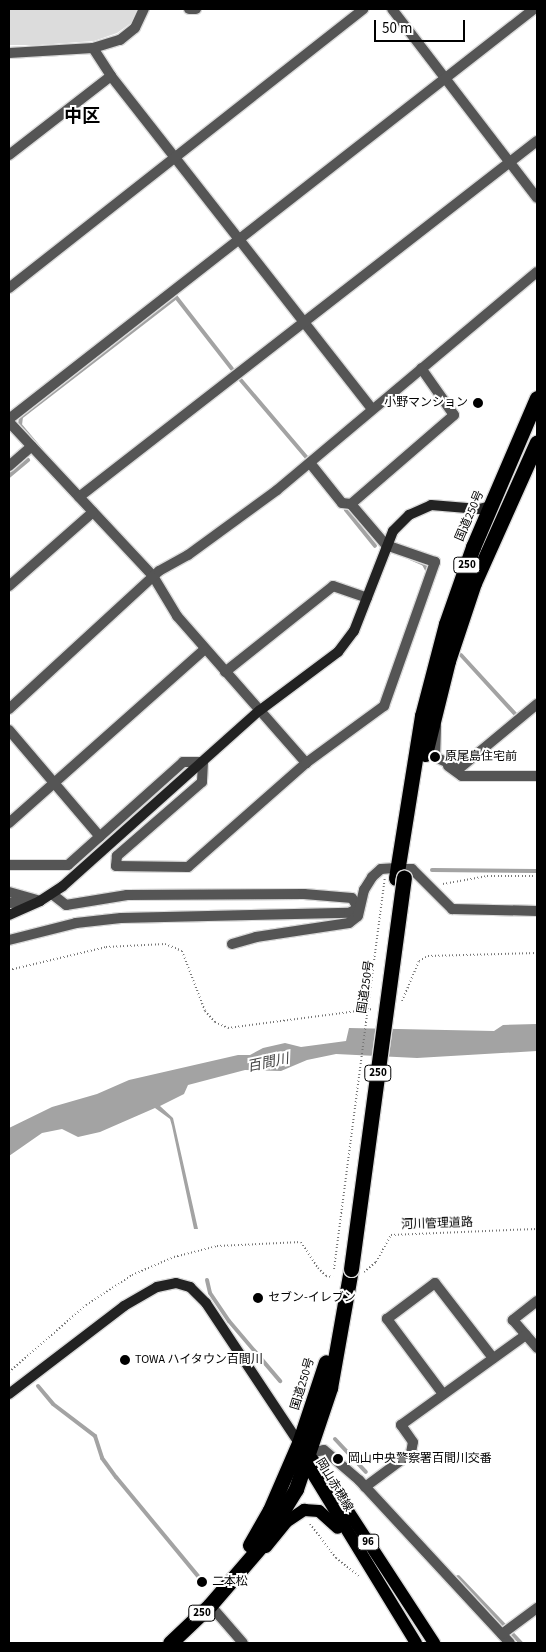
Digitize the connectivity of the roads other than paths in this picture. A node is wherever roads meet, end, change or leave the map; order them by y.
1 (144, 9) edge
2 (189, 9) edge
3 (196, 9) edge
4 (363, 9) edge
5 (392, 9) edge
6 (534, 9) edge
7 (93, 48) junction
8 (9, 53) edge
9 (111, 76) junction
10 (444, 78) junction
11 (537, 141) edge
12 (9, 154) edge
13 (175, 156) junction
14 (510, 162) junction
15 (537, 198) edge
16 (239, 238) junction
17 (537, 272) edge
18 (9, 288) edge
19 (304, 322) junction
20 (421, 368) junction
21 (537, 398) edge
22 (372, 409) junction
23 (9, 420) edge
24 (537, 442) edge
25 (32, 446) junction
26 (310, 463) junction
27 (9, 466) edge
28 (79, 496) junction
29 (351, 504) junction
30 (491, 506) junction
31 (93, 512) junction
32 (386, 545) junction
33 (153, 576) junction
34 (9, 586) edge
35 (367, 598) junction
36 (205, 648) junction
37 (225, 672) junction
38 (537, 704) edge
39 (9, 710) edge
40 (259, 712) junction
41 (433, 718) junction
42 (9, 730) edge
43 (435, 757) junction
44 (203, 762) junction
45 (306, 763) junction
46 (537, 776) edge
47 (53, 782) junction
48 (9, 823) edge
49 (100, 836) junction
50 (9, 865) edge
51 (398, 874) junction
52 (9, 892) edge
53 (52, 894) junction
54 (40, 901) junction
55 (9, 903) edge
56 (358, 908) junction
57 (537, 911) edge
58 (9, 915) edge
59 (9, 940) edge
60 (232, 944) dead end
61 (537, 1301) edge
62 (526, 1335) junction
63 (537, 1348) edge
64 (493, 1358) junction
65 (9, 1394) edge
66 (443, 1394) junction
67 (304, 1454) junction
68 (365, 1487) junction
69 (369, 1568) junction
70 (231, 1580) junction
71 (210, 1605) junction
72 (537, 1608) edge
73 (506, 1631) junction
74 (170, 1643) edge
75 (243, 1643) edge
76 (416, 1643) edge
77 (434, 1643) edge
78 (510, 1643) edge

1 - 7 street
2 - 3 street
4 - 13 street
5 - 10 street
6 - 10 street
7 - 8 street
7 - 9 street
9 - 12 street
9 - 13 street
10 - 14 street
10 - 16 street
11 - 14 street
13 - 16 street
13 - 18 street
14 - 15 street
14 - 19 street
16 - 19 street
16 - 23 street
17 - 20 street
19 - 22 street
19 - 28 street
20 - 22 street
20 - 29 street
21 - 30 highway, 国道250号 / 250
22 - 26 street
23 - 25 street
24 - 41 highway, 国道250号 / 250
25 - 27 street
25 - 28 street
26 - 29 street
26 - 33 street
28 - 31 street
29 - 32 street
30 - 32 street
30 - 51 highway, 国道250号 / 250
31 - 33 street
31 - 34 street
32 - 35 street
32 - 45 street
33 - 36 street
33 - 39 street
35 - 37 street
35 - 40 street
36 - 37 street
36 - 47 street
37 - 40 street
38 - 43 street
40 - 44 street
40 - 45 street
41 - 43 street
41 - 51 highway, 国道250号 / 250
42 - 47 street
43 - 46 street
44 - 45 street
44 - 49 street
44 - 53 street
47 - 48 street
47 - 49 street
49 - 50 street
51 - 56 street
51 - 57 street
51 - 67 highway, 国道250号 / 250, bridge
52 - 54 street
53 - 54 street
53 - 56 street
54 - 55 street
54 - 58 street
56 - 59 street
56 - 60 street
61 - 62 street
62 - 63 street
62 - 64 street
64 - 66 street
64 - 66 street
65 - 67 street
66 - 68 street
67 - 68 street
67 - 69 main road, 岡山赤穂線 / 96
67 - 70 highway, 国道250号 / 250
67 - 70 highway, 国道250号 / 250
67 - 77 main road, 岡山赤穂線 / 96
68 - 73 street
69 - 70 main road
69 - 76 main road, 岡山赤穂線 / 96
70 - 71 highway, 国道250号 / 250
71 - 74 highway, 国道250号 / 250
71 - 75 street
72 - 73 street
73 - 78 street

